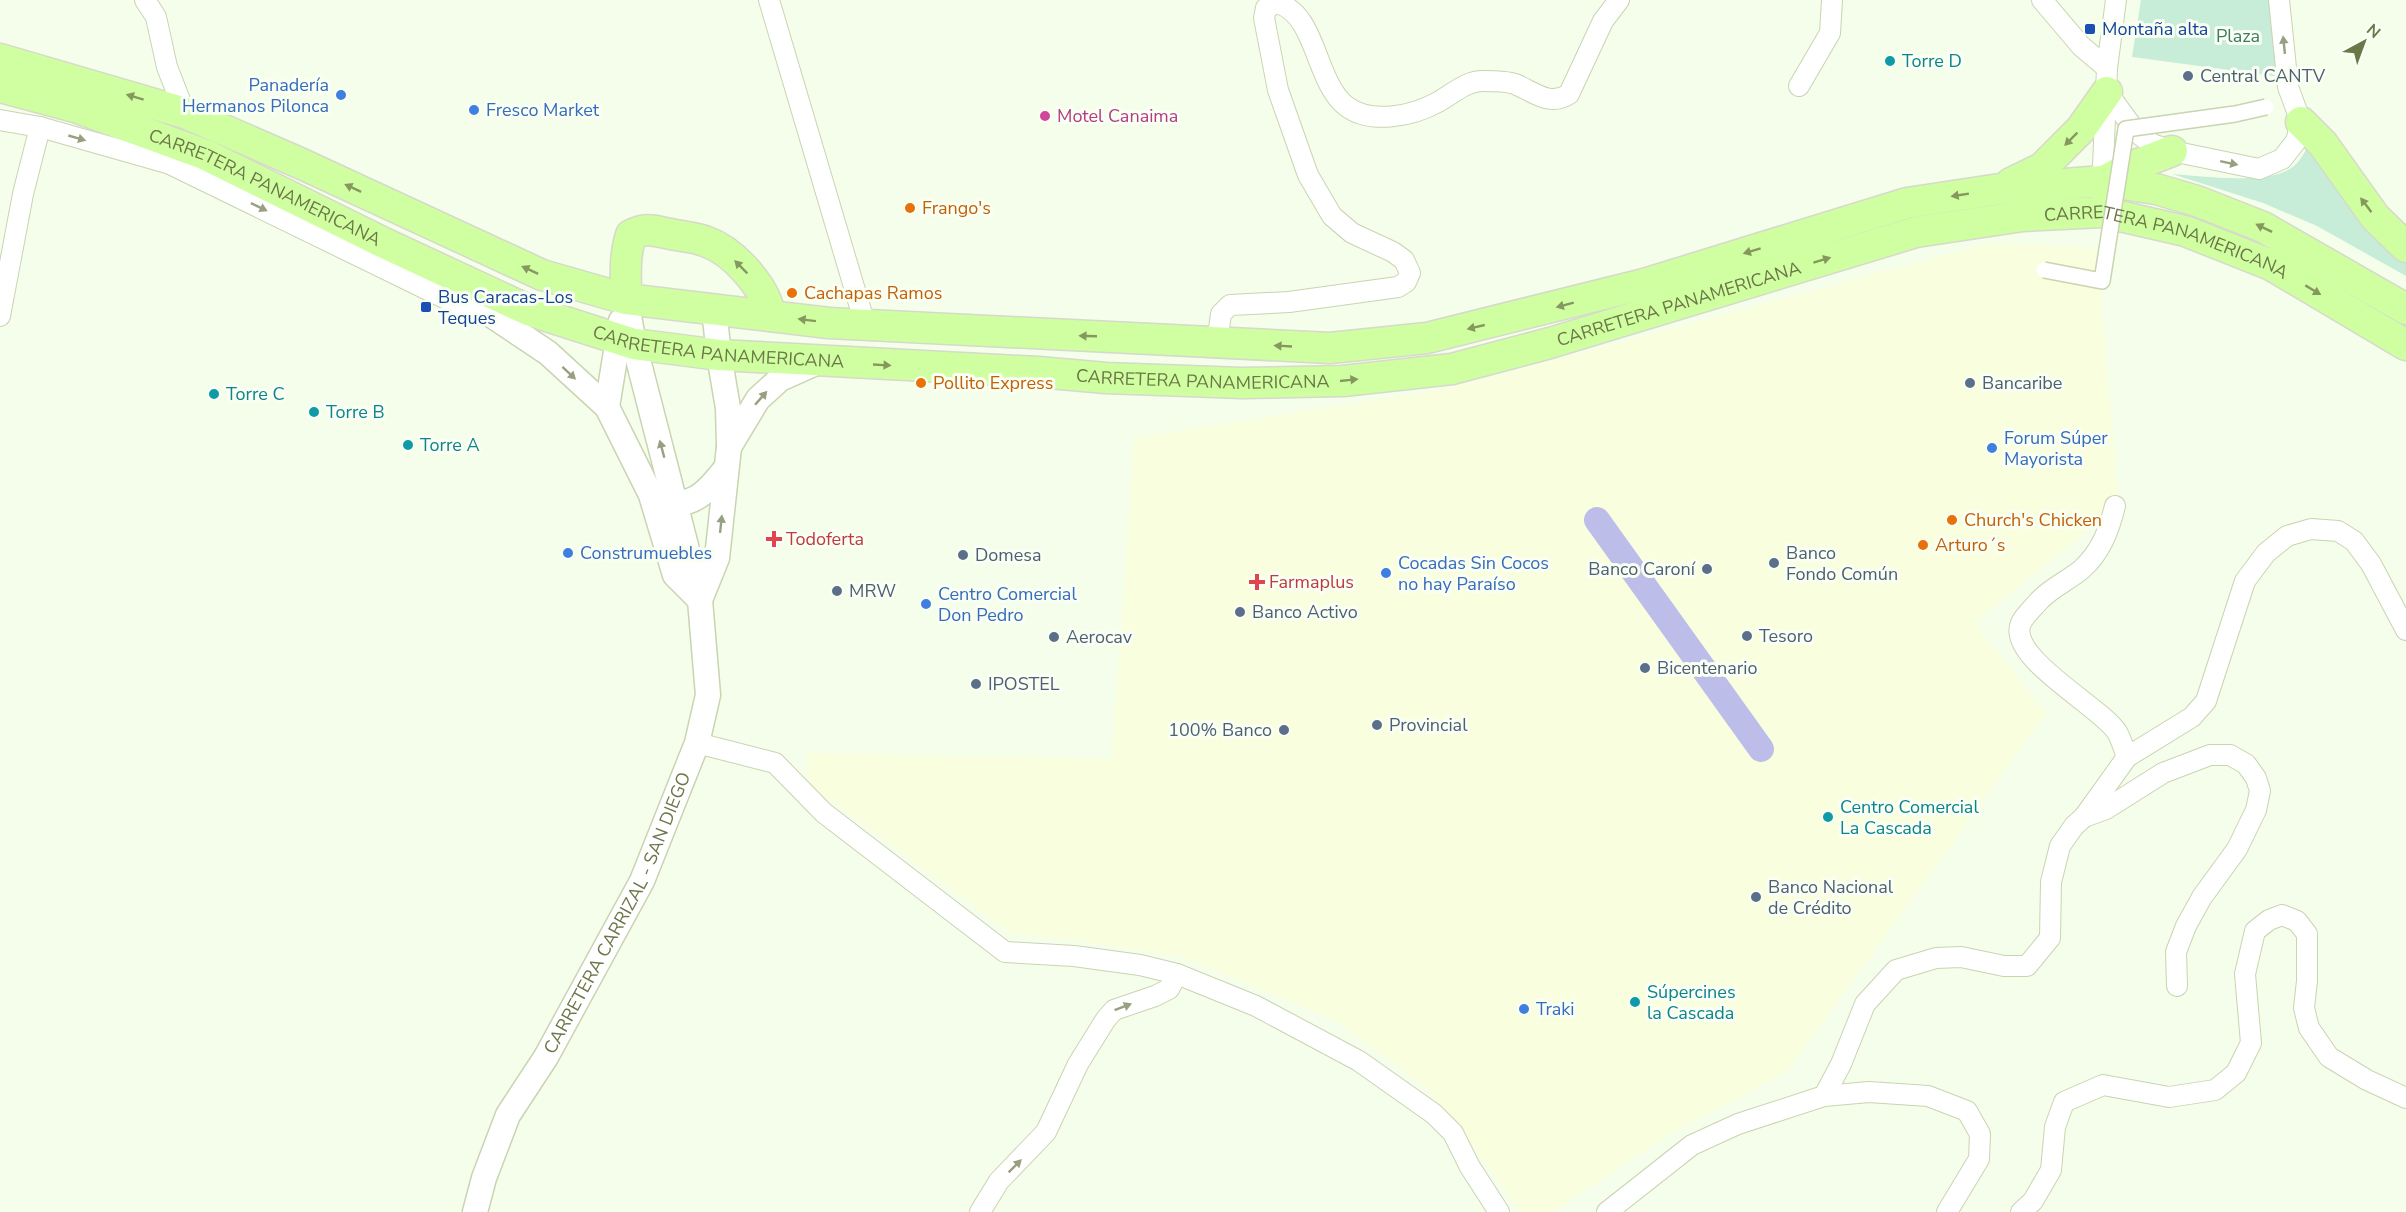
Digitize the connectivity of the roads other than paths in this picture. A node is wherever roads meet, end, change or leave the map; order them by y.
1 (146, 0) edge
2 (769, 0) edge
3 (1619, 0) edge
4 (1832, 0) edge
5 (2042, 0) edge
6 (2116, 0) edge
7 (2279, 0) edge
8 (0, 59) edge
9 (2107, 80) junction
10 (1799, 86) dead end
11 (0, 87) edge
12 (2266, 107) dead end
13 (185, 113) junction
14 (0, 120) edge
15 (2301, 122) junction
16 (40, 128) junction
17 (2172, 151) junction
18 (2102, 181) junction
19 (2000, 189) junction
20 (2102, 212) junction
21 (2023, 216) junction
22 (384, 243) junction
23 (2406, 247) edge
24 (2044, 270) dead end
25 (626, 299) junction
26 (714, 309) junction
27 (2406, 309) edge
28 (0, 316) edge
29 (770, 316) junction
30 (865, 324) junction
31 (625, 341) junction
32 (1217, 343) junction
33 (2406, 345) edge
34 (548, 353) junction
35 (719, 355) junction
36 (818, 362) junction
37 (607, 407) junction
38 (728, 458) junction
39 (651, 495) junction
40 (677, 505) junction
41 (2115, 506) dead end
42 (700, 600) junction
43 (2406, 630) edge
44 (697, 742) junction
45 (2127, 758) junction
46 (2084, 817) junction
47 (1177, 974) junction
48 (2177, 986) dead end
49 (1824, 1096) junction
50 (2406, 1098) edge
51 (475, 1212) edge
52 (980, 1212) edge
53 (1499, 1212) edge
54 (1607, 1212) edge
55 (1947, 1212) edge
56 (2021, 1212) edge

1 - 13 street
2 - 30 street
3 - 32 street
4 - 10 street
5 - 9 street
6 - 9 street
15 -> 7 street
13 -> 8 main road, CARRETERA PANAMERICANA
9 - 17 street
9 - 18 street
9 -> 19 main road
11 - 22 main road, CARRETERA PANAMERICANA
12 - 24 street, bridge
25 -> 13 main road, CARRETERA PANAMERICANA
14 - 16 street
17 -> 15 street
23 -> 15 main road
16 - 28 street
16 -> 34 street
17 - 18 main road
18 - 19 main road, CARRETERA PANAMERICANA
18 - 20 street
18 - 21 main road
27 -> 18 main road, CARRETERA PANAMERICANA
19 -> 32 main road, CARRETERA PANAMERICANA
20 - 21 main road, CARRETERA PANAMERICANA
20 -> 33 main road, CARRETERA PANAMERICANA
36 -> 21 main road, CARRETERA PANAMERICANA
22 - 31 main road, CARRETERA PANAMERICANA
22 - 34 street
25 - 26 main road, CARRETERA PANAMERICANA
29 -> 25 main road
25 - 31 street
26 - 29 main road, CARRETERA PANAMERICANA
26 - 35 street
30 -> 29 main road, CARRETERA PANAMERICANA
32 -> 30 main road, CARRETERA PANAMERICANA
31 - 35 main road, CARRETERA PANAMERICANA
31 - 37 street
40 -> 31 street, CARRETERA CARRIZAL - SAN DIEGO
34 -> 37 street
35 - 36 main road, CARRETERA PANAMERICANA
35 - 38 street
38 -> 36 street
37 - 39 street
38 - 40 street
42 -> 38 street
39 - 40 street
39 - 42 street
40 - 42 street, CARRETERA CARRIZAL - SAN DIEGO
41 - 45 street
42 - 44 street, CARRETERA CARRIZAL - SAN DIEGO
43 - 45 street
44 - 47 street
44 - 51 street, CARRETERA CARRIZAL - SAN DIEGO
45 - 46 street
46 - 48 street
46 - 49 street
52 -> 47 street
47 - 53 street
49 - 54 street
49 - 55 street
50 - 56 street

